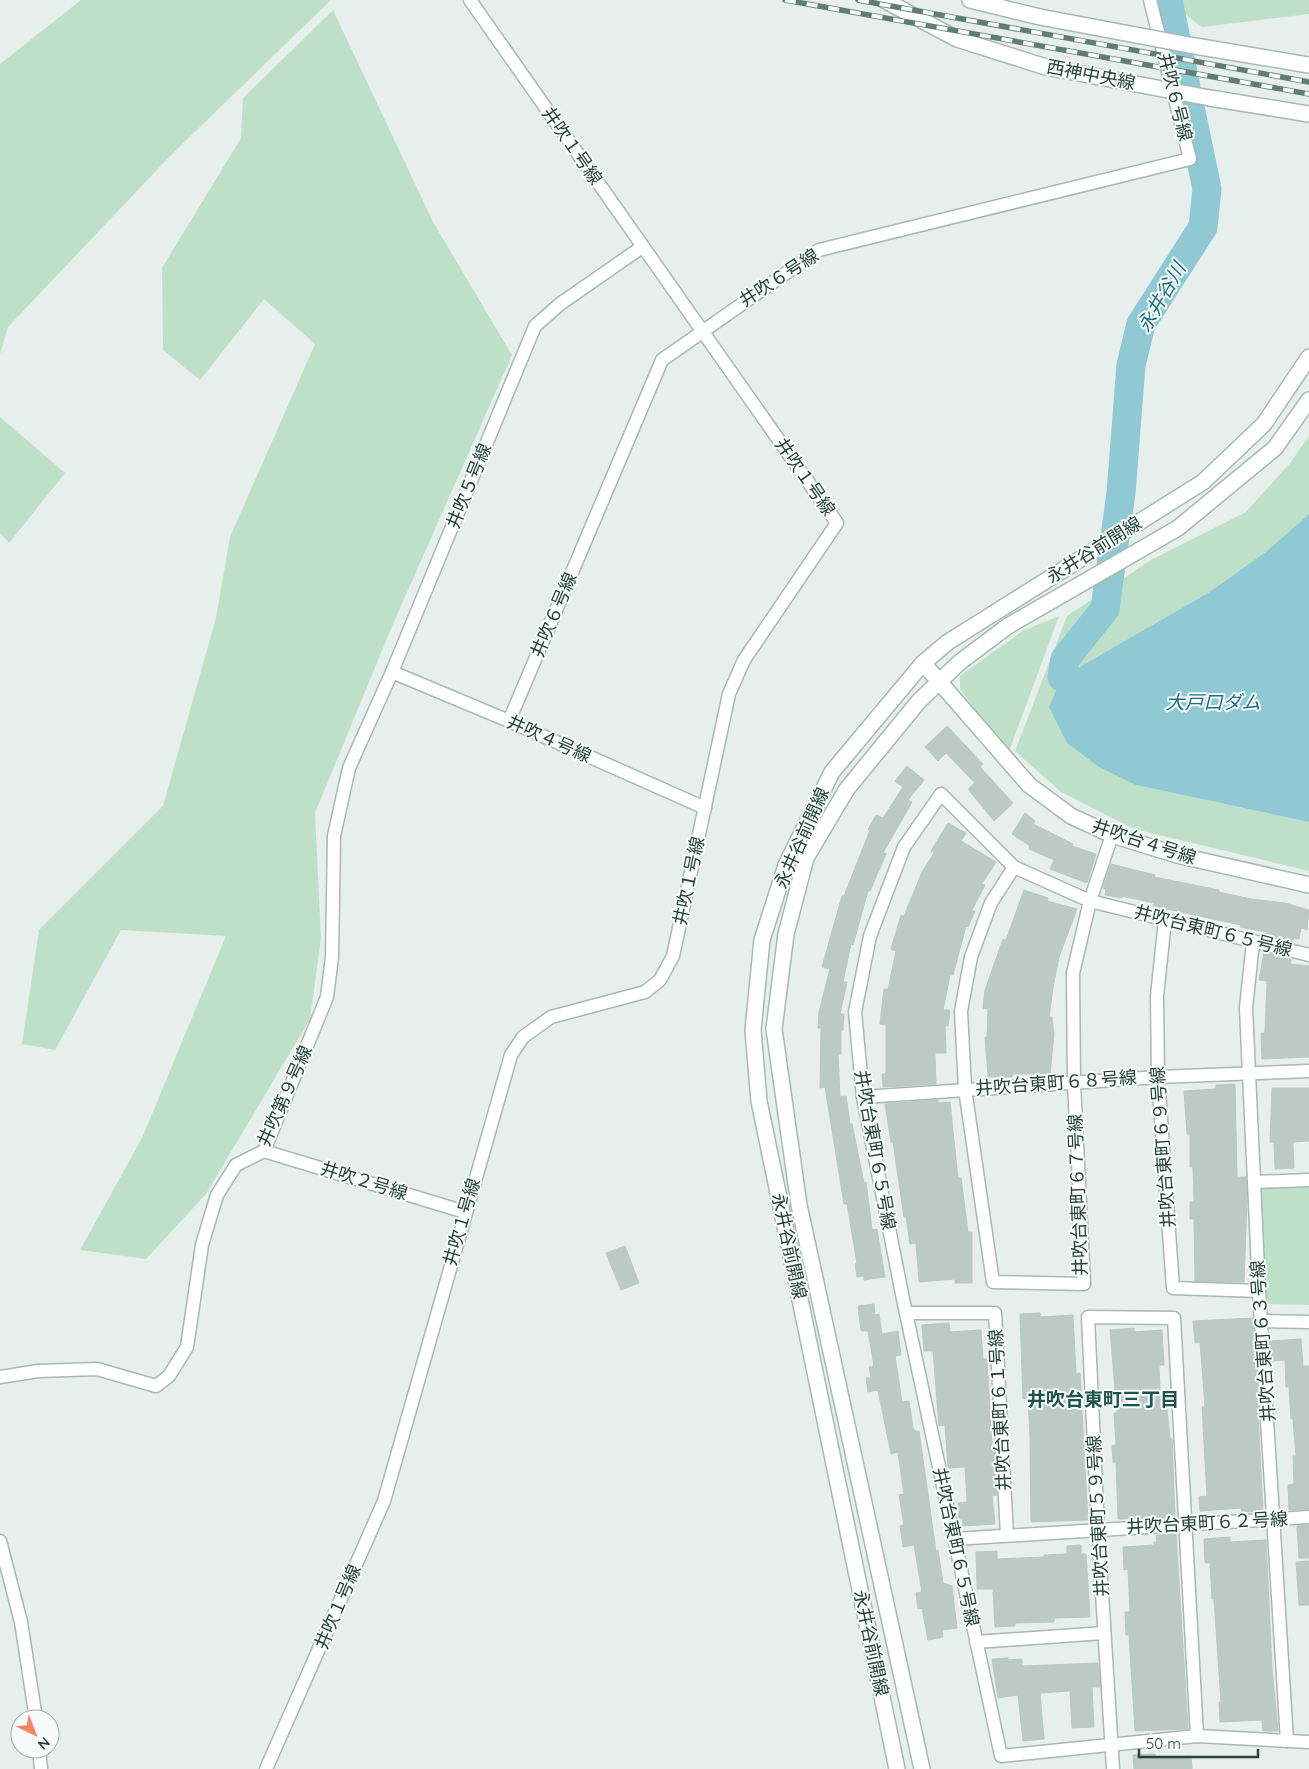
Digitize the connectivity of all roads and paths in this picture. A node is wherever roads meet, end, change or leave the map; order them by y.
1 (470, 0) edge
2 (884, 0) edge
3 (970, 0) edge
4 (1150, 0) edge
5 (1189, 45) junction
6 (1309, 57) edge
7 (1309, 65) edge
8 (1309, 114) edge
9 (642, 247) junction
10 (701, 330) junction
11 (1309, 357) edge
12 (1309, 400) edge
13 (922, 663) junction
14 (392, 672) junction
15 (939, 682) junction
16 (509, 721) junction
17 (348, 768) joint
18 (705, 808) junction
19 (1112, 836) junction
20 (1014, 867) junction
21 (1309, 885) edge
22 (1090, 901) junction
23 (1166, 920) junction
24 (1253, 942) junction
25 (1309, 955) edge
26 (1309, 1071) edge
27 (1249, 1074) junction
28 (1158, 1077) junction
29 (1074, 1083) junction
30 (965, 1089) junction
31 (863, 1097) junction
32 (264, 1151) junction
33 (1309, 1180) edge
34 (1255, 1182) junction
35 (465, 1212) junction
36 (1259, 1291) junction
37 (906, 1312) junction
38 (1262, 1320) junction
39 (1309, 1322) edge
40 (0, 1377) edge
41 (1309, 1517) edge
42 (1274, 1518) junction
43 (1186, 1524) junction
44 (1098, 1529) junction
45 (1007, 1535) junction
46 (954, 1539) junction
47 (0, 1541) edge
48 (1104, 1632) junction
49 (976, 1642) junction
50 (34, 1709) edge
51 (1198, 1736) junction
52 (1287, 1741) junction
53 (1309, 1742) edge
54 (1110, 1743) junction
55 (266, 1769) edge
56 (897, 1769) edge
57 (922, 1769) edge
58 (1113, 1769) edge

1 - 9 street, 井吹１号線
2 - 8 street, 西神中央線, bridge
3 - 5 street, bridge
4 - 10 street, 井吹６号線
5 - 6 street
5 - 7 street
9 - 10 street, 井吹１号線
9 - 14 street, 井吹５号線
10 - 16 street, 井吹６号線
10 - 18 street, 井吹１号線
11 - 13 street, 永井谷前開線
12 - 15 street, 永井谷前開線
13 - 15 street, 井吹台４号線
13 - 56 street, 永井谷前開線
14 - 16 street, 井吹４号線
14 - 17 street, 井吹５号線
15 - 19 street, 井吹台４号線
15 - 57 street, 永井谷前開線
16 - 18 street, 井吹４号線
17 - 32 street, 井吹第９号線
18 - 35 street, 井吹１号線
19 - 21 street, 井吹台４号線
19 - 22 street, 井吹台東町６７号線
20 - 22 street, 井吹台東町６５号線
20 - 30 street, 井吹台東町６７号線
20 - 31 street, 井吹台東町６５号線
22 - 23 street, 井吹台東町６５号線
22 - 29 street, 井吹台東町６７号線
23 - 24 street, 井吹台東町６５号線
23 - 28 street, 井吹台東町６９号線
24 - 25 street, 井吹台東町６５号線
24 - 27 street, 井吹台東町６３号線
26 - 27 street, 井吹台東町６８号線
27 - 28 street, 井吹台東町６８号線
27 - 34 street, 井吹台東町６３号線
28 - 29 street, 井吹台東町６８号線
28 - 36 street, 井吹台東町６９号線
29 - 30 street, 井吹台東町６８号線
29 - 30 street, 井吹台東町６７号線
30 - 31 street, 井吹台東町６８号線
31 - 37 street, 井吹台東町６５号線
32 - 35 street, 井吹２号線
32 - 40 street, 井吹第９号線
33 - 34 street
34 - 36 street, 井吹台東町６３号線
35 - 55 street, 井吹１号線
36 - 38 street, 井吹台東町６３号線
37 - 45 street, 井吹台東町６１号線
37 - 46 street, 井吹台東町６５号線
38 - 39 street
38 - 42 street, 井吹台東町６３号線
41 - 42 street, 井吹台東町６２号線
42 - 43 street, 井吹台東町６２号線
42 - 52 street, 井吹台東町６３号線
43 - 44 street, 井吹台東町６２号線
43 - 44 street, 井吹台東町５９号線
43 - 51 street, 井吹台東町５９号線
44 - 45 street, 井吹台東町６２号線
44 - 48 street, 井吹台東町５９号線
45 - 46 street, 井吹台東町６２号線
46 - 49 street, 井吹台東町６５号線
47 - 50 street
48 - 49 street
48 - 54 street, 井吹台東町５９号線
49 - 54 street, 井吹台東町６５号線
51 - 52 street
51 - 54 street
52 - 53 street
54 - 58 street, 井吹台東町５９号線

